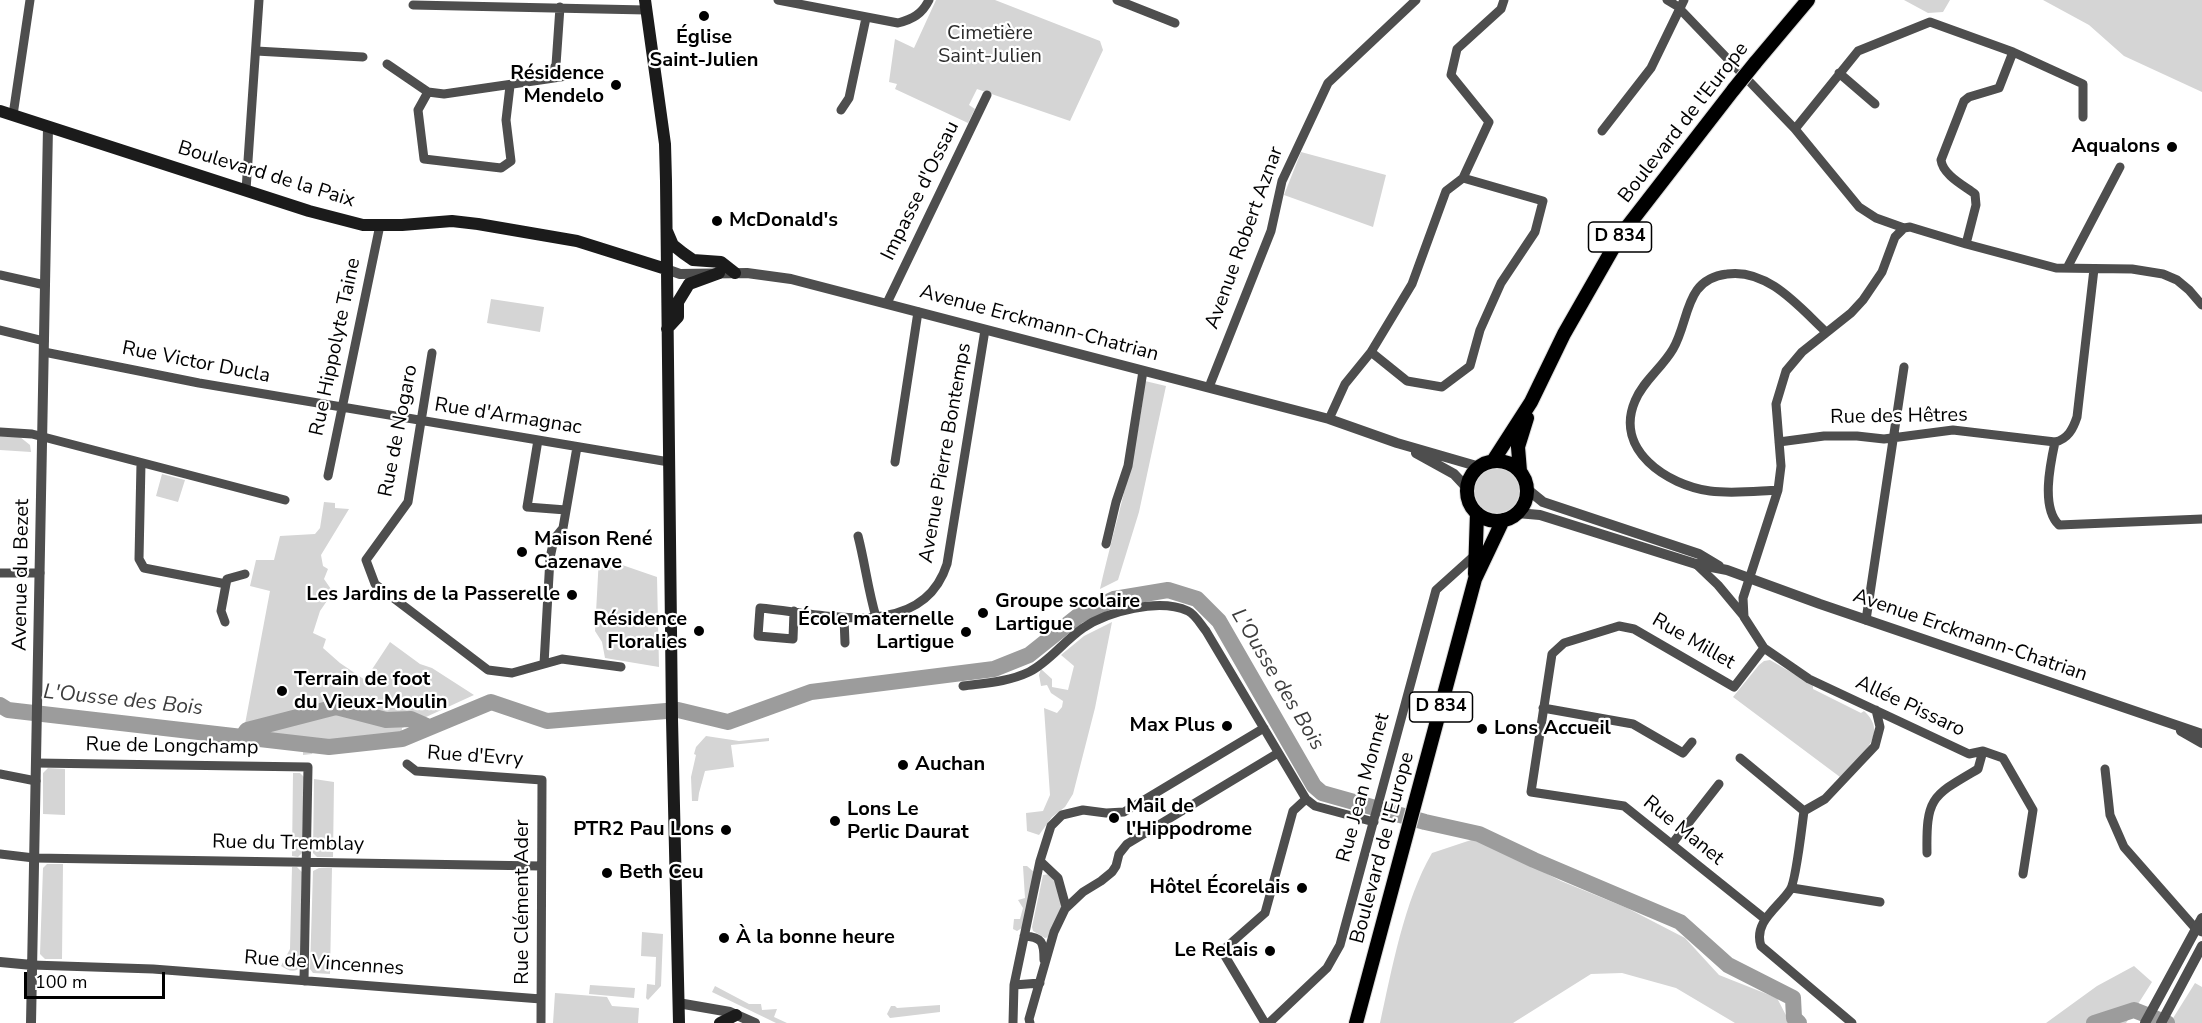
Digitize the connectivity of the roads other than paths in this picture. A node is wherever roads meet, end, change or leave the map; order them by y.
1 (30, 0) edge
2 (260, 0) edge
3 (778, 0) edge
4 (929, 0) edge
5 (1117, 0) edge
6 (1416, 0) edge
7 (1504, 0) edge
8 (1667, 0) edge
9 (1808, 0) edge
10 (413, 5) dead end
11 (646, 5) edge
12 (1682, 5) edge
13 (560, 7) junction
14 (866, 18) junction
15 (1175, 23) dead end
16 (256, 51) junction
17 (2013, 52) junction
18 (363, 57) dead end
19 (387, 64) dead end
20 (1839, 73) junction
21 (573, 75) dead end
22 (547, 79) junction
23 (510, 86) junction
24 (428, 93) junction
25 (987, 95) dead end
26 (1875, 104) dead end
27 (841, 110) dead end
28 (0, 111) edge
29 (14, 115) junction
30 (2083, 117) dead end
31 (48, 127) junction
32 (1795, 129) junction
33 (1602, 131) dead end
34 (2120, 167) dead end
35 (1463, 178) junction
36 (246, 190) junction
37 (380, 225) junction
38 (1904, 228) junction
39 (666, 230) junction
40 (1966, 244) junction
41 (2067, 268) junction
42 (666, 269) junction
43 (2094, 269) junction
44 (719, 273) junction
45 (735, 273) junction
46 (0, 275) edge
47 (45, 285) junction
48 (886, 303) junction
49 (2202, 305) edge
50 (918, 312) junction
51 (667, 329) junction
52 (0, 330) edge
53 (985, 330) junction
54 (1826, 332) junction
55 (44, 346) junction
56 (1371, 352) junction
57 (432, 353) dead end
58 (1904, 367) dead end
59 (1143, 370) junction
60 (1209, 387) junction
61 (1531, 402) junction
62 (342, 407) junction
63 (1329, 419) junction
64 (421, 420) junction
65 (0, 432) edge
66 (42, 437) junction
67 (1894, 438) junction
68 (538, 440) junction
69 (1779, 442) junction
70 (2055, 442) junction
71 (1397, 443) junction
72 (578, 447) junction
73 (669, 462) junction
74 (895, 462) dead end
75 (141, 463) junction
76 (1487, 464) junction
77 (1520, 471) junction
78 (328, 476) dead end
79 (1468, 489) junction
80 (1527, 489) junction
81 (1778, 490) junction
82 (285, 500) dead end
83 (566, 510) junction
84 (1477, 513) junction
85 (1517, 513) junction
86 (2202, 519) edge
87 (1503, 520) junction
88 (858, 536) dead end
89 (1106, 544) dead end
90 (1476, 554) junction
91 (1696, 564) junction
92 (1726, 570) junction
93 (0, 573) edge
94 (40, 573) junction
95 (245, 574) dead end
96 (1749, 578) junction
97 (1475, 579) junction
98 (226, 584) junction
99 (794, 611) junction
100 (876, 617) junction
101 (1744, 617) junction
102 (844, 618) junction
103 (1866, 620) junction
104 (225, 622) dead end
105 (845, 643) dead end
106 (1764, 648) junction
107 (544, 664) junction
108 (621, 667) dead end
109 (963, 686) dead end
110 (1543, 708) junction
111 (1876, 710) junction
112 (2168, 722) junction
113 (1264, 728) junction
114 (2202, 734) edge
115 (1692, 742) dead end
116 (2202, 743) edge
117 (1983, 751) junction
118 (1278, 753) junction
119 (1740, 758) dead end
120 (36, 763) junction
121 (407, 764) dead end
122 (2105, 769) dead end
123 (0, 774) edge
124 (542, 780) joint
125 (36, 781) junction
126 (1719, 784) dead end
127 (1531, 792) joint
128 (1306, 799) junction
129 (1804, 811) junction
130 (1376, 813) junction
131 (1672, 844) junction
132 (1927, 853) dead end
133 (0, 854) edge
134 (34, 858) junction
135 (1040, 861) junction
136 (307, 863) junction
137 (541, 866) junction
138 (2023, 874) dead end
139 (1792, 888) junction
140 (1881, 902) dead end
141 (1066, 907) junction
142 (2202, 918) edge
143 (1765, 919) junction
144 (2199, 931) edge
145 (1024, 936) junction
146 (2202, 946) edge
147 (0, 962) edge
148 (32, 965) junction
149 (1044, 971) junction
150 (304, 981) junction
151 (1040, 983) junction
152 (1014, 985) junction
153 (541, 999) junction
154 (678, 1003) junction
155 (736, 1015) junction
156 (31, 1023) edge
157 (541, 1023) edge
158 (679, 1023) edge
159 (720, 1023) edge
160 (755, 1023) edge
161 (1013, 1023) edge
162 (1030, 1023) edge
163 (1267, 1023) edge
164 (1356, 1023) edge
165 (1852, 1023) edge
166 (2145, 1023) edge
167 (2161, 1023) edge

1 - 29 street
2 - 16 street
3 - 14 street
4 - 14 street
5 - 15 street
6 - 60 street, Avenue Robert Aznar
7 - 35 street
8 - 12 street
9 - 61 main road, Boulevard de l'Europe / D 834, bridge
10 - 13 street
11 - 13 street
11 - 39 main road
12 - 32 street
12 - 33 street
13 - 22 street
14 - 27 street
16 - 18 street
16 - 36 street
17 - 20 street
17 - 30 street
17 - 40 street
19 - 24 street
20 - 26 street
20 - 32 street
21 - 22 street
22 - 23 street
23 - 24 street
23 - 24 street
25 - 48 street, Impasse d'Ossau
28 - 29 main road, Boulevard de la Paix
29 - 31 main road, Boulevard de la Paix
31 - 36 main road, Boulevard de la Paix
31 - 47 street, Avenue du Bezet
32 - 38 street
34 - 41 street
35 - 56 street
35 - 56 street
36 - 37 main road, Boulevard de la Paix
37 - 42 main road, Boulevard de la Paix
37 - 62 street, Rue Hippolyte Taine
38 - 40 street
38 - 54 street
39 - 42 main road
39 - 45 main road
40 - 41 street
41 - 43 street
42 - 44 street, Avenue Erckmann-Chatrian
42 - 51 main road
43 - 49 street
43 - 70 street
44 - 45 street, Avenue Erckmann-Chatrian
44 - 51 main road
45 - 48 street, Avenue Erckmann-Chatrian
46 - 47 street
47 - 55 street, Avenue du Bezet
48 - 50 street, Avenue Erckmann-Chatrian
50 - 53 street, Avenue Erckmann-Chatrian
50 - 74 street
51 - 73 main road
52 - 55 street, Rue Victor Ducla
53 - 59 street, Avenue Erckmann-Chatrian
53 - 100 street, Avenue Pierre Bontemps
54 - 69 street
54 - 81 street
55 - 62 street, Rue Victor Ducla
55 - 66 street, Avenue du Bezet
56 - 63 street
57 - 64 street, Rue de Nogaro
58 - 67 street
59 - 60 street, Avenue Erckmann-Chatrian
59 - 89 street
60 - 63 street, Avenue Erckmann-Chatrian
61 - 76 main road, Boulevard de l'Europe / D 834
61 - 77 main road, Boulevard de l'Europe / D 834
62 - 64 street, Rue d'Armagnac
62 - 78 street, Rue Hippolyte Taine
63 - 71 street, Avenue Erckmann-Chatrian
64 - 68 street, Rue d'Armagnac
64 - 107 street, Rue de Nogaro
65 - 66 street
66 - 75 street
66 - 94 street, Avenue du Bezet
67 - 69 street, Rue des Hêtres
67 - 70 street, Rue des Hêtres
67 - 103 street
68 - 72 street, Rue d'Armagnac
68 - 83 street
69 - 81 street
70 - 86 street
71 - 76 street, Avenue Erckmann-Chatrian
71 - 79 street, Avenue Erckmann-Chatrian
72 - 73 street, Rue d'Armagnac
72 - 83 street
73 - 154 main road
75 - 82 street
75 - 98 street
76 - 77 main road
76 - 79 main road
77 - 80 main road
79 - 84 main road
80 - 85 main road
80 - 92 street, Avenue Erckmann-Chatrian
81 - 96 street
83 - 107 street
84 - 87 main road
84 - 90 main road, Boulevard de l'Europe / D 834
85 - 87 main road
85 - 91 street, Avenue Erckmann-Chatrian
87 - 97 main road, Boulevard de l'Europe / D 834
88 - 100 street
90 - 97 main road, Boulevard de l'Europe / D 834
90 - 130 street, Rue Jean Monnet
91 - 92 street, Avenue Erckmann-Chatrian
91 - 101 street, Allée Pissaro
92 - 96 street, Avenue Erckmann-Chatrian
93 - 94 street
94 - 120 street, Avenue du Bezet
95 - 98 street
96 - 101 street
96 - 103 street, Avenue Erckmann-Chatrian
97 - 164 main road, Boulevard de l'Europe / D 834
98 - 104 street
99 - 99 street, Avenue Pierre Bontemps
99 - 102 street, Avenue Pierre Bontemps
100 - 102 street, Avenue Pierre Bontemps
101 - 106 street, Allée Pissaro
102 - 105 street
103 - 112 street, Avenue Erckmann-Chatrian
106 - 110 street, Rue Millet
106 - 111 street, Allée Pissaro
107 - 108 street, Rue de Nogaro
109 - 113 street
110 - 115 street
110 - 127 street, Rue Millet
111 - 117 street, Allée Pissaro
111 - 129 street
112 - 114 street, Avenue Erckmann-Chatrian
112 - 116 street
113 - 118 street
113 - 135 street
117 - 132 street
117 - 138 street, Allée Pissaro
118 - 128 street
118 - 141 street
119 - 129 street
120 - 125 street, Avenue du Bezet
120 - 136 street, Rue de Longchamp
121 - 124 street, Rue d'Evry
122 - 144 street
123 - 125 street
124 - 137 street, Rue Clément Ader
125 - 134 street, Avenue du Bezet
126 - 131 street
127 - 131 street, Rue Manet
128 - 130 street
128 - 163 street
129 - 139 street
130 - 163 street, Rue Jean Monnet
131 - 143 street, Rue Manet
133 - 134 street, Rue du Tremblay
134 - 136 street, Rue du Tremblay
134 - 148 street, Avenue du Bezet
135 - 141 street
135 - 145 street
136 - 137 street, Rue du Tremblay
136 - 150 street
137 - 153 street, Rue Clément Ader
139 - 140 street
139 - 143 street
141 - 149 street
142 - 144 street
143 - 165 street
144 - 166 street
145 - 149 street
145 - 152 street
146 - 167 street
147 - 148 street
148 - 150 street, Rue de Vincennes
148 - 156 street, Avenue du Bezet
149 - 151 street
150 - 153 street, Rue de Vincennes
151 - 152 street
151 - 162 street
152 - 161 street
153 - 157 street, Rue Clément Ader
154 - 155 street
154 - 158 main road
155 - 159 main road
155 - 160 street

